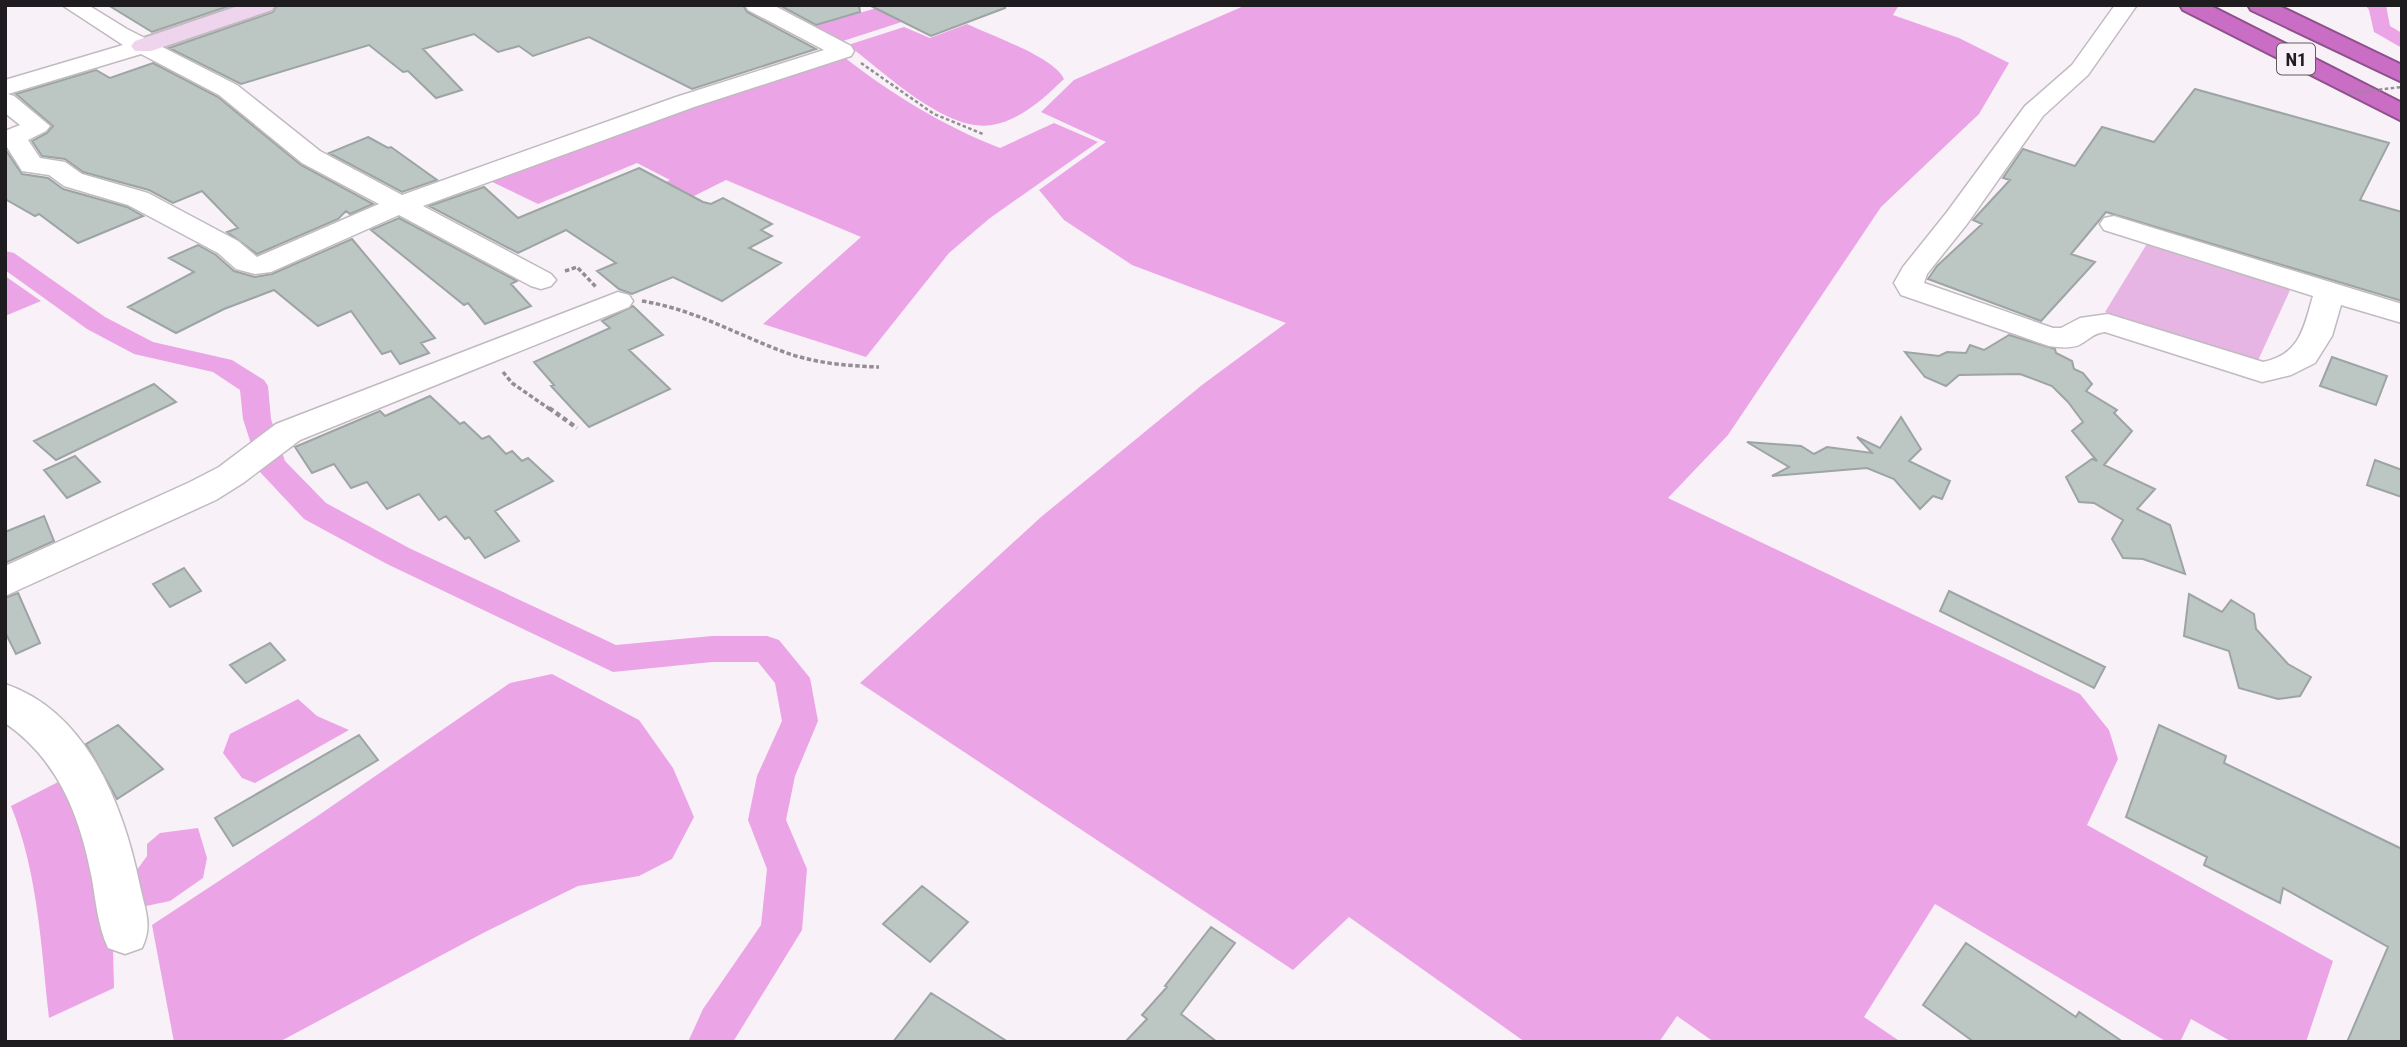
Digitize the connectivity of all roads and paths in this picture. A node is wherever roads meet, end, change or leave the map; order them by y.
1 (72, 5) edge
2 (264, 5) edge
3 (756, 5) edge
4 (2126, 5) edge
5 (2191, 5) edge
6 (2234, 5) edge
7 (2259, 5) edge
8 (143, 46) junction
9 (843, 51) junction
10 (2402, 75) edge
11 (2402, 86) edge
12 (5, 88) edge
13 (2349, 93) dead end
14 (5, 101) edge
15 (2402, 113) edge
16 (983, 134) dead end
17 (400, 205) junction
18 (2114, 224) dead end
19 (541, 280) joint
20 (2329, 292) junction
21 (618, 300) junction
22 (2402, 314) edge
23 (481, 354) junction
24 (879, 367) dead end
25 (577, 428) dead end
26 (288, 432) joint
27 (5, 582) edge
28 (5, 701) edge
29 (125, 932) dead end

1 - 8 street
2 - 8 street
3 - 9 street
4 - 20 street
5 - 15 highway, N1
6 - 11 highway, N1
7 - 10 highway
8 - 12 street
8 - 17 street
9 - 16 path
9 - 17 street
11 - 13 path, bridge
14 - 17 street
17 - 19 street
18 - 20 street
19 - 21 path
20 - 22 street
21 - 23 street
21 - 24 path
23 - 25 path
23 - 26 street
26 - 27 street
28 - 29 street

